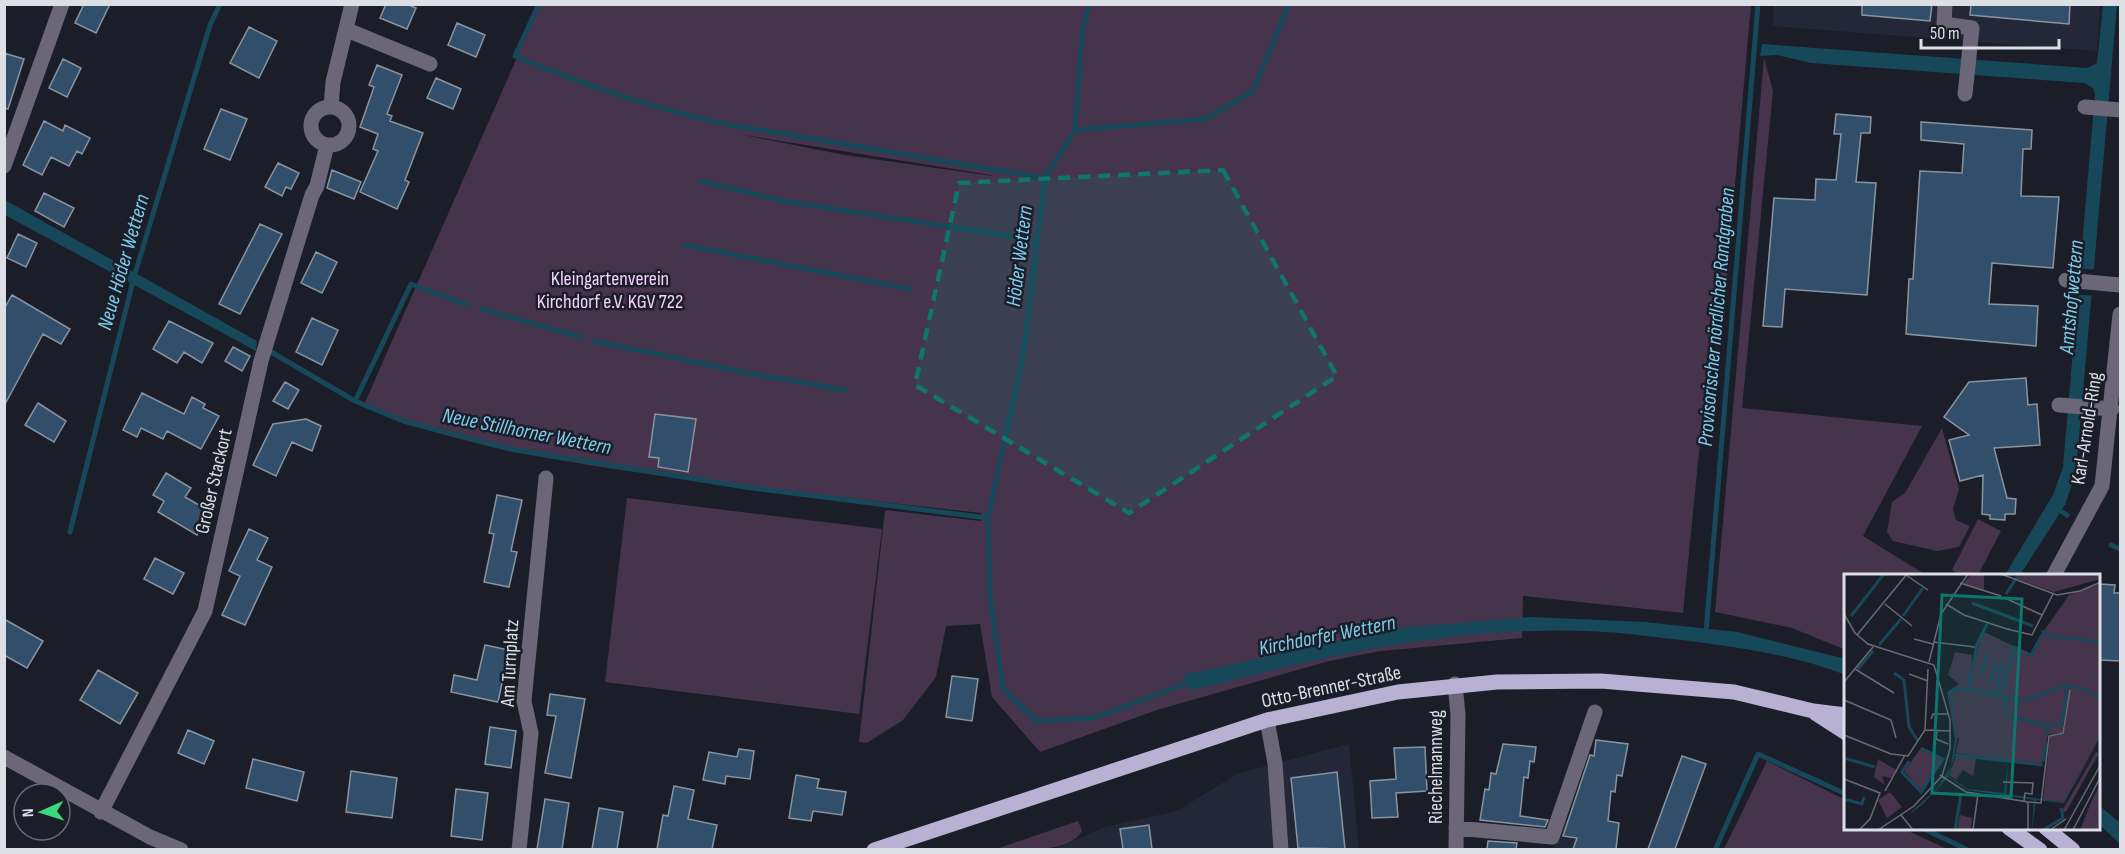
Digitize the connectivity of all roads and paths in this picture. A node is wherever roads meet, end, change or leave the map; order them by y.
1 (62, 4) edge
2 (352, 4) edge
3 (1946, 4) edge
4 (347, 30) junction
5 (430, 64) dead end
6 (1966, 89) dead end
7 (2085, 106) dead end
8 (331, 107) junction
9 (2117, 109) edge
10 (327, 145) junction
11 (4, 166) edge
12 (2066, 280) dead end
13 (2121, 285) edge
14 (2121, 314) edge
15 (2119, 364) edge
16 (2060, 405) dead end
17 (2112, 409) junction
18 (546, 477) dead end
19 (2055, 574) edge
20 (1455, 684) junction
21 (1595, 711) dead end
22 (1813, 711) junction
23 (1844, 715) edge
24 (1267, 720) junction
25 (1844, 732) edge
26 (4, 757) edge
27 (101, 812) junction
28 (1456, 828) junction
29 (2012, 830) edge
30 (2049, 830) edge
31 (181, 849) edge
32 (519, 849) edge
33 (874, 849) edge
34 (1281, 849) edge
35 (1456, 849) edge
36 (2040, 849) edge
37 (2073, 849) edge

1 - 11 street
2 - 4 street
3 - 6 street
4 - 5 street
4 - 8 street
7 - 9 street
8 - 10 street
8 - 10 street
10 - 27 street, Großer Stackort
12 - 13 street
14 - 15 street, Karl-Arnold-Ring
15 - 17 street, Karl-Arnold-Ring
16 - 17 street
17 - 19 street, Karl-Arnold-Ring
18 - 32 street, Am Turnplatz
20 - 22 main road, Otto-Brenner-Straße
20 - 24 main road, Otto-Brenner-Straße
20 - 28 street, Riechelmannweg
21 - 28 street
22 - 23 main road, Otto-Brenner-Straße
22 - 25 main road, Otto-Brenner-Straße
24 - 33 main road, Otto-Brenner-Straße
24 - 34 street
26 - 27 street
27 - 31 street
28 - 35 street, Riechelmannweg
29 - 36 main road
30 - 37 main road

